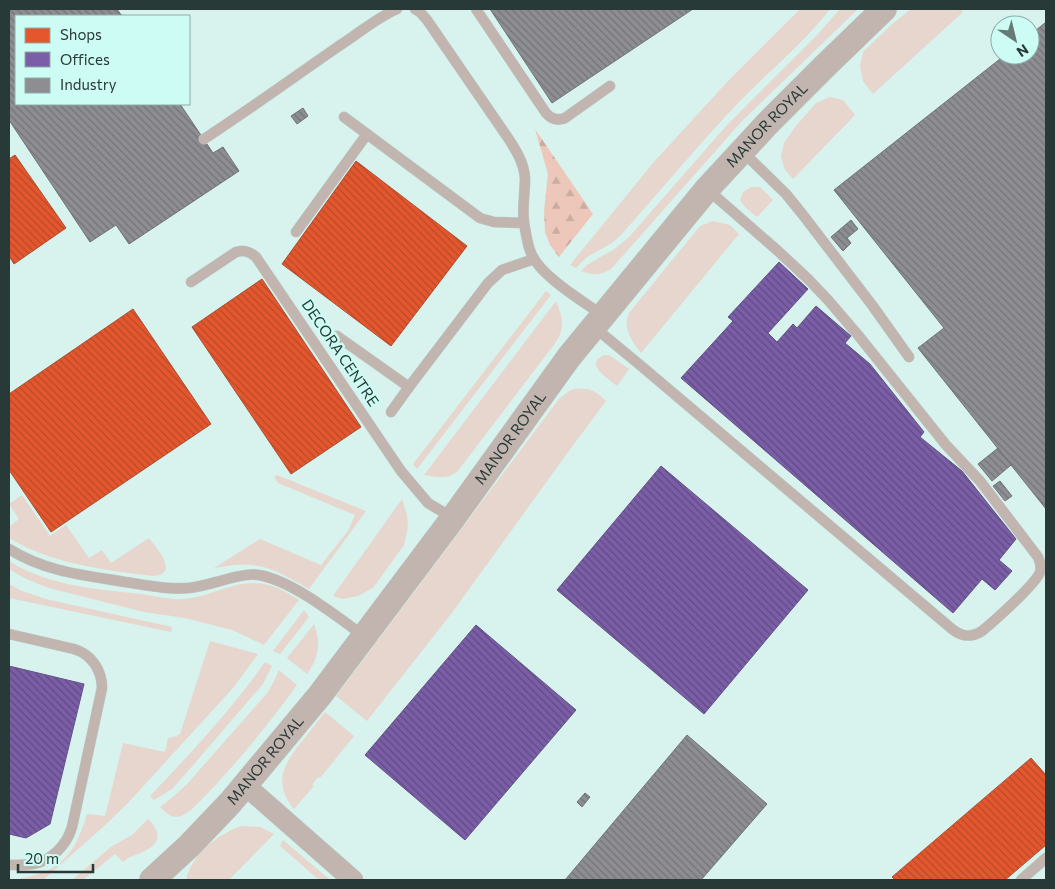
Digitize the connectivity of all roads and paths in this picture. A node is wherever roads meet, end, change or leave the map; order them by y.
1 (397, 9) edge
2 (415, 9) edge
3 (476, 9) edge
4 (884, 9) edge
5 (610, 86) dead end
6 (344, 116) dead end
7 (367, 134) junction
8 (204, 139) dead end
9 (742, 151) junction
10 (707, 189) junction
11 (524, 222) junction
12 (296, 232) dead end
13 (534, 259) junction
14 (191, 282) dead end
15 (598, 321) junction
16 (337, 336) dead end
17 (910, 357) dead end
18 (409, 387) junction
19 (391, 412) dead end
20 (454, 518) junction
21 (9, 549) edge
22 (9, 634) edge
23 (365, 636) junction
24 (246, 786) junction
25 (1046, 858) edge
26 (9, 865) edge
27 (152, 880) edge
28 (353, 880) edge
29 (1021, 880) edge

1 - 8 lane
2 - 11 lane
3 - 5 lane
4 - 9 street, MANOR ROYAL
6 - 7 lane
7 - 11 lane
7 - 12 lane
9 - 10 street, MANOR ROYAL
9 - 17 lane
10 - 15 street, MANOR ROYAL
10 - 15 lane
11 - 13 lane
13 - 15 lane
13 - 18 lane
14 - 20 lane, DECORA CENTRE
15 - 20 street, MANOR ROYAL
16 - 18 lane
18 - 19 lane
20 - 23 street, MANOR ROYAL
21 - 23 lane
22 - 26 lane
23 - 24 street, MANOR ROYAL
24 - 27 street, MANOR ROYAL
24 - 28 street
25 - 29 lane

